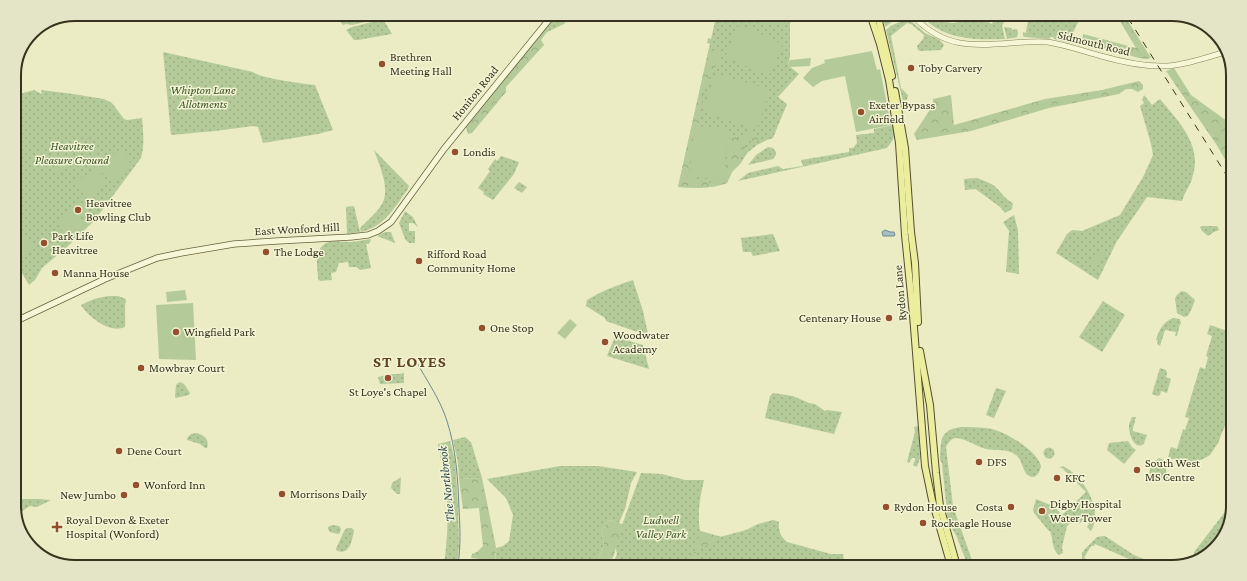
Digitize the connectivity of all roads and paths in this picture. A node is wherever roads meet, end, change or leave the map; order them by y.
1 (548, 21) edge
2 (871, 21) edge
3 (879, 21) edge
4 (919, 21) edge
5 (1221, 53) edge
6 (417, 185) joint
7 (21, 319) edge
8 (949, 560) edge
9 (956, 560) edge

1 - 6 main road, Honiton Road
2 - 8 main road, Rydon Lane
3 - 9 main road, Rydon Lane
4 - 5 street, Sidmouth Road
6 - 7 main road, East Wonford Hill

